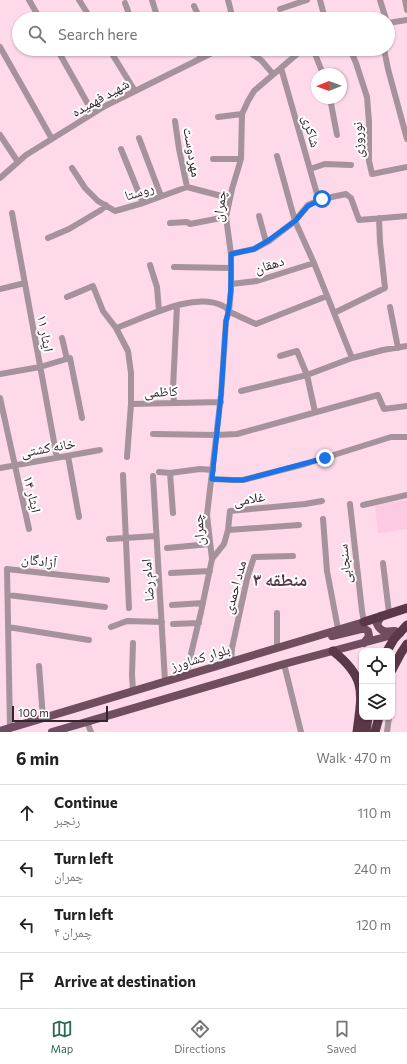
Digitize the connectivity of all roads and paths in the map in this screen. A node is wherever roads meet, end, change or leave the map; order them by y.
1 (29, 0) edge
2 (80, 0) edge
3 (152, 0) edge
4 (228, 0) edge
5 (307, 0) edge
6 (320, 0) edge
7 (380, 0) edge
8 (404, 0) edge
9 (125, 3) dead end
10 (194, 6) dead end
11 (280, 8) dead end
12 (407, 10) edge
13 (36, 12) edge
14 (87, 12) edge
15 (128, 12) edge
16 (156, 12) edge
17 (197, 12) edge
18 (231, 12) edge
19 (323, 12) edge
20 (384, 12) edge
21 (407, 20) edge
22 (395, 22) edge
23 (0, 47) edge
24 (61, 56) edge
25 (113, 56) edge
26 (205, 56) edge
27 (255, 56) edge
28 (295, 56) edge
29 (316, 56) edge
30 (353, 56) edge
31 (385, 56) edge
32 (201, 58) joint
33 (281, 68) junction
34 (321, 68) edge
35 (273, 74) junction
36 (135, 91) junction
37 (331, 104) edge
38 (93, 113) junction
39 (242, 114) junction
40 (218, 117) dead end
41 (175, 121) dead end
42 (0, 135) edge
43 (337, 135) dead end
44 (139, 138) dead end
45 (52, 139) junction
46 (407, 139) edge
47 (121, 149) dead end
48 (277, 156) dead end
49 (213, 159) dead end
50 (241, 159) junction
51 (18, 162) junction
52 (351, 165) dead end
53 (407, 167) edge
54 (72, 168) dead end
55 (310, 169) junction
56 (0, 178) edge
57 (187, 187) junction
58 (161, 196) junction
59 (229, 198) junction
60 (319, 201) junction
61 (143, 203) junction
62 (106, 205) junction
63 (12, 213) dead end
64 (259, 216) dead end
65 (407, 216) edge
66 (226, 217) junction
67 (379, 218) junction
68 (295, 221) junction
69 (170, 223) dead end
70 (48, 238) dead end
71 (266, 242) junction
72 (231, 254) junction
73 (314, 263) junction
74 (150, 265) dead end
75 (174, 267) dead end
76 (231, 268) junction
77 (25, 283) junction
78 (231, 284) junction
79 (0, 289) edge
80 (327, 296) junction
81 (67, 297) dead end
82 (177, 306) junction
83 (390, 307) dead end
84 (159, 311) junction
85 (229, 311) junction
86 (334, 314) junction
87 (116, 328) junction
88 (62, 338) dead end
89 (407, 346) edge
90 (398, 348) junction
91 (280, 356) dead end
92 (352, 358) junction
93 (67, 359) junction
94 (40, 367) junction
95 (0, 374) edge
96 (307, 375) junction
97 (241, 391) dead end
98 (0, 398) edge
99 (221, 402) junction
100 (174, 403) junction
101 (131, 404) junction
102 (407, 406) edge
103 (315, 412) junction
104 (82, 418) dead end
105 (153, 434) dead end
106 (217, 434) junction
107 (407, 437) edge
108 (100, 450) dead end
109 (68, 456) junction
110 (127, 457) dead end
111 (57, 458) junction
112 (14, 466) junction
113 (0, 468) edge
114 (213, 470) junction
115 (159, 472) dead end
116 (170, 473) junction
117 (123, 475) dead end
118 (153, 476) dead end
119 (212, 479) junction
120 (407, 495) edge
121 (322, 501) dead end
122 (350, 504) dead end
123 (363, 505) dead end
124 (173, 513) dead end
125 (79, 518) dead end
126 (323, 520) dead end
127 (299, 525) dead end
128 (29, 529) dead end
129 (228, 530) junction
130 (156, 536) junction
131 (125, 538) junction
132 (109, 539) dead end
133 (210, 544) junction
134 (167, 548) dead end
135 (293, 556) dead end
136 (212, 559) junction
137 (383, 562) dead end
138 (210, 570) junction
139 (171, 573) dead end
140 (107, 580) dead end
141 (8, 595) junction
142 (203, 603) junction
143 (172, 604) dead end
144 (105, 607) dead end
145 (129, 608) dead end
146 (407, 608) edge
147 (277, 613) dead end
148 (385, 615) junction
149 (162, 622) junction
150 (364, 622) junction
151 (198, 623) junction
152 (173, 624) dead end
153 (407, 625) edge
154 (8, 627) junction
155 (111, 627) dead end
156 (338, 629) junction
157 (407, 630) edge
158 (90, 640) dead end
159 (300, 641) junction
160 (133, 643) dead end
161 (364, 643) junction
162 (407, 644) edge
163 (277, 648) junction
164 (389, 648) edge
165 (333, 651) junction
166 (231, 662) junction
167 (284, 664) junction
168 (395, 664) edge
169 (39, 666) dead end
170 (186, 675) junction
171 (165, 682) junction
172 (359, 684) edge
173 (133, 691) junction
174 (43, 718) junction
175 (364, 720) edge
176 (368, 720) edge
177 (376, 720) edge
178 (389, 720) edge
179 (87, 722) junction
180 (10, 728) junction
181 (0, 731) edge
182 (52, 732) edge
183 (92, 732) edge
184 (301, 732) edge
185 (366, 732) edge
186 (387, 732) edge

1 - 13 street
2 - 14 street
3 - 16 street
4 - 18 street
5 - 11 street
6 - 19 street
7 - 20 street
8 - 12 street
9 - 15 street
10 - 17 street
21 - 22 street
23 - 45 street
24 - 38 street
25 - 36 street
26 - 32 street, شهید فهمیده
27 - 35 street
28 - 33 street, چمران
29 - 34 street
30 - 53 street, نوروزی
31 - 46 street
32 - 36 street, شهید فهمیده
33 - 35 street, چمران
33 - 55 street, شاکری
35 - 39 street, چمران
36 - 38 street, شهید فهمیده
37 - 43 street
38 - 45 street, شهید فهمیده
39 - 40 street
39 - 50 street, چمران
41 - 57 street, مهردوست
42 - 51 street
44 - 58 street
45 - 51 street, شهید فهمیده
47 - 61 street
48 - 68 street
49 - 50 street
50 - 59 street, چمران
51 - 56 street, شهید فهمیده
52 - 55 street
54 - 62 street, روستا
55 - 60 street, شاکری
57 - 58 street, روستا
57 - 59 street
58 - 61 street, روستا
59 - 66 street, چمران
60 - 67 street
60 - 68 street
61 - 62 street, روستا
62 - 70 street
63 - 77 street, ایثار ۱۱
64 - 71 street
65 - 67 street
66 - 69 street
66 - 72 street, چمران
67 - 86 street
68 - 71 street
68 - 73 street
71 - 72 street
72 - 76 street, چمران
73 - 78 street, دهقان
73 - 80 street
74 - 84 street
75 - 76 street
76 - 78 street, چمران
77 - 79 street
77 - 94 street, ایثار ۱۱
78 - 85 street, چمران
80 - 85 street
80 - 86 street
81 - 87 street
82 - 84 street
82 - 85 street
82 - 100 street
83 - 90 street
84 - 87 street
85 - 99 street, چمران
86 - 92 street
87 - 101 street
88 - 93 street
89 - 90 street
90 - 92 street
91 - 96 street
92 - 96 street
93 - 94 street
93 - 104 street
94 - 95 street
94 - 111 street, ایثار ۱۱
96 - 97 street
96 - 103 street
98 - 112 street, ایثار ۱۴
99 - 100 street, کاظمی
99 - 106 street, چمران
100 - 101 street, کاظمی
101 - 110 street, کاظمی
102 - 103 street
103 - 106 street
105 - 106 street
106 - 114 street, چمران
107 - 119 street
108 - 109 street, خانه کشتی
109 - 111 street, خانه کشتی
109 - 125 street
111 - 112 street, خانه کشتی
112 - 113 street, خانه کشتی
112 - 128 street, ایثار ۱۴
114 - 116 street
114 - 119 street, چمران
115 - 116 street
116 - 124 street
117 - 131 street
118 - 130 street, امام رضا
119 - 133 street, چمران
120 - 123 street
121 - 129 street, غلامی
122 - 150 street, سنجابی
126 - 156 street
127 - 129 street
129 - 136 street, غلامی
130 - 131 street
130 - 149 street, امام رضا
131 - 132 street
131 - 145 street
133 - 134 street
133 - 136 street, چمران
135 - 166 street, مدد احمدی
136 - 138 street, چمران
137 - 148 street
138 - 139 street
138 - 142 street, چمران
140 - 141 street, آزادگان
141 - 144 street
141 - 154 street, آزادگان
142 - 143 street
142 - 151 street, چمران
146 - 148 highway, بلوار کشاورز
147 - 163 street
148 - 150 highway, بلوار کشاورز
148 - 157 main road
149 - 155 street
149 - 171 street, امام رضا
150 - 156 main road, بلوار کشاورز
151 - 152 street
151 - 170 street, چمران
153 - 164 highway, bridge
154 - 158 street
154 - 180 street, آزادگان
156 - 159 main road, بلوار کشاورز
157 - 161 main road
159 - 161 main road
159 - 163 main road, بلوار کشاورز
160 - 173 street
161 - 165 main road
162 - 168 highway
163 - 166 main road, بلوار کشاورز
165 - 167 main road
165 - 172 highway
166 - 170 main road, بلوار کشاورز
167 - 179 main road
167 - 184 street
169 - 174 street
170 - 171 main road, بلوار کشاورز
171 - 173 main road, بلوار کشاورز
173 - 174 main road, بلوار کشاورز
174 - 180 main road, بلوار کشاورز
175 - 185 highway
176 - 185 highway
177 - 185 highway
178 - 186 street
179 - 182 main road
179 - 183 street
180 - 181 main road, بلوار کشاورز

